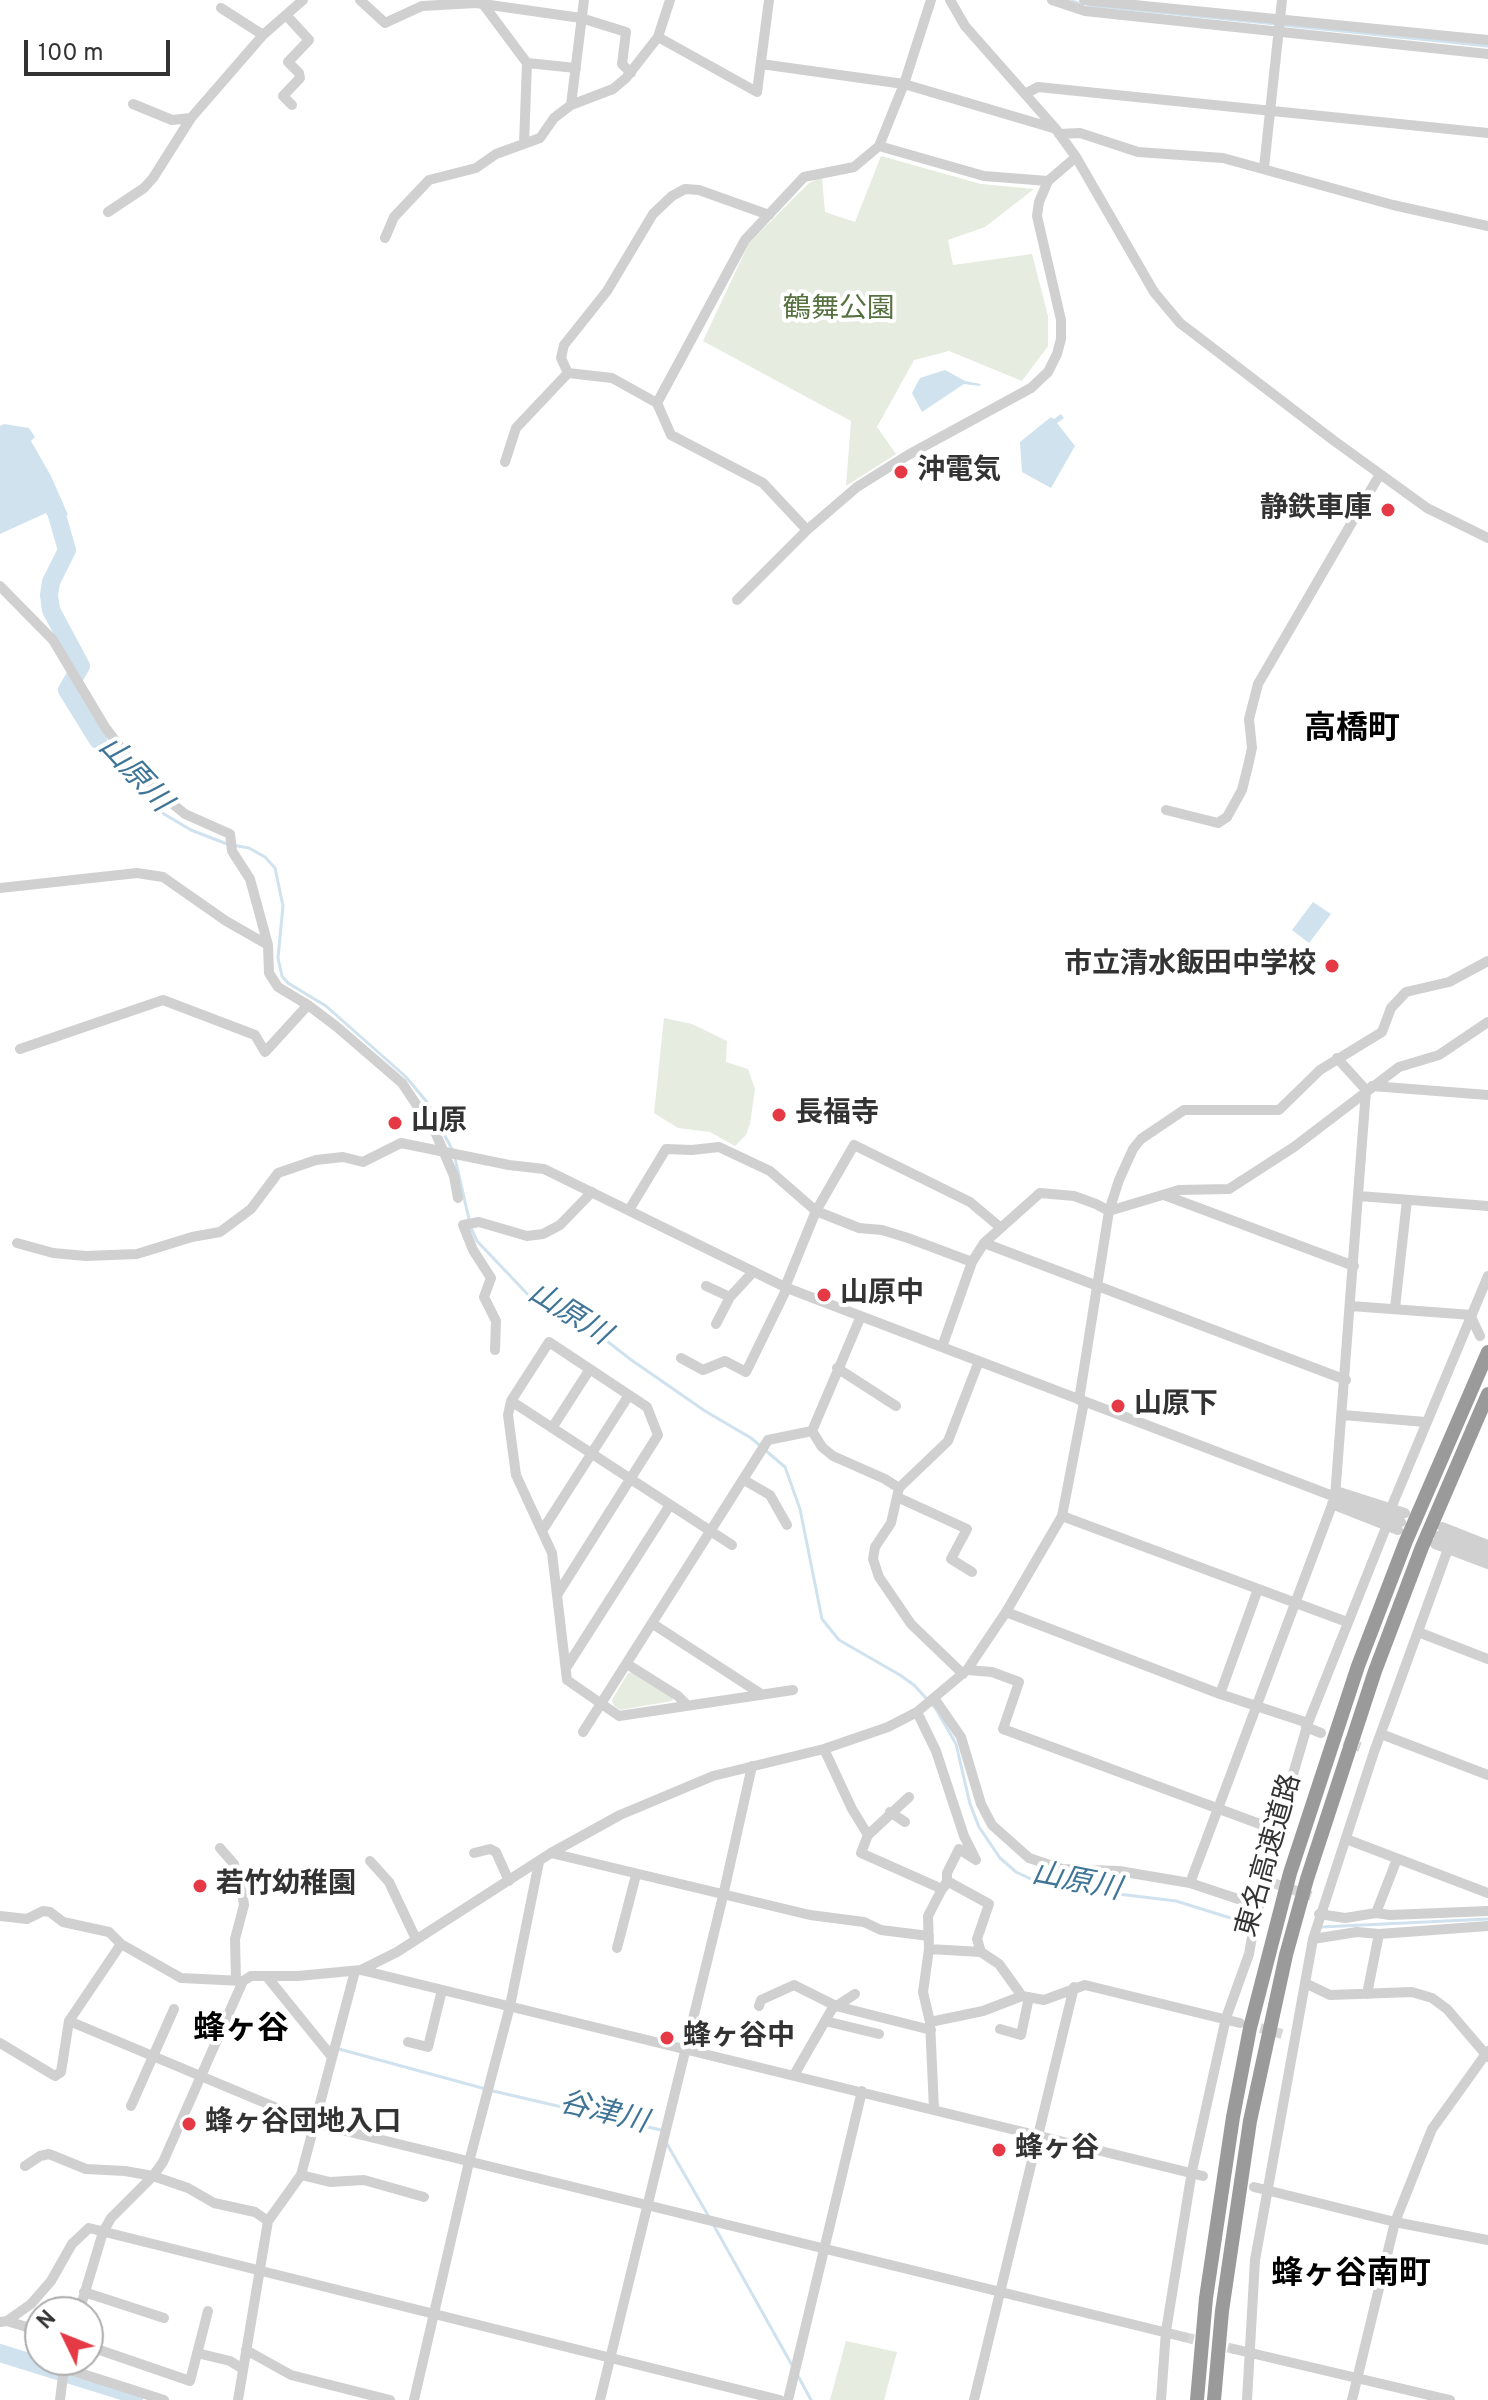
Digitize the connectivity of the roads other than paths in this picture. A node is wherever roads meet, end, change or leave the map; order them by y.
1 (303, 0) edge
2 (360, 0) edge
3 (584, 0) edge
4 (670, 0) edge
5 (769, 0) edge
6 (931, 0) edge
7 (950, 0) edge
8 (1052, 0) edge
9 (1084, 0) edge
10 (1282, 0) edge
11 (483, 4) junction
12 (221, 8) dead end
13 (286, 15) junction
14 (581, 18) junction
15 (1281, 20) junction
16 (1280, 32) junction
17 (263, 35) junction
18 (658, 37) junction
19 (1488, 40) edge
20 (1488, 54) edge
21 (527, 63) junction
22 (761, 64) junction
23 (576, 68) junction
24 (631, 73) junction
25 (904, 84) junction
26 (1025, 94) junction
27 (133, 104) dead end
28 (292, 105) dead end
29 (571, 105) junction
30 (1271, 110) junction
31 (191, 118) junction
32 (1057, 131) junction
33 (1488, 133) edge
34 (524, 144) junction
35 (879, 146) junction
36 (1076, 157) junction
37 (1264, 168) junction
38 (1048, 181) junction
39 (108, 212) dead end
40 (769, 215) junction
41 (1488, 226) edge
42 (385, 238) dead end
43 (568, 373) junction
44 (657, 403) junction
45 (505, 462) dead end
46 (1380, 474) junction
47 (807, 530) junction
48 (1488, 538) edge
49 (0, 586) edge
50 (737, 600) dead end
51 (1166, 810) dead end
52 (0, 888) edge
53 (268, 945) junction
54 (1488, 961) edge
55 (308, 1005) junction
56 (1488, 1022) edge
57 (20, 1049) dead end
58 (1337, 1058) junction
59 (1369, 1088) junction
60 (1488, 1095) edge
61 (442, 1150) junction
62 (592, 1192) junction
63 (1164, 1195) junction
64 (1359, 1196) junction
65 (458, 1198) dead end
66 (1407, 1200) junction
67 (1488, 1206) edge
68 (629, 1210) junction
69 (816, 1211) junction
70 (1109, 1211) junction
71 (1001, 1228) junction
72 (17, 1243) dead end
73 (984, 1243) junction
74 (972, 1262) junction
75 (1354, 1266) junction
76 (753, 1272) junction
77 (1488, 1276) edge
78 (706, 1286) dead end
79 (1097, 1286) junction
80 (786, 1287) junction
81 (730, 1297) junction
82 (1351, 1306) junction
83 (1395, 1308) junction
84 (861, 1316) junction
85 (1472, 1317) junction
86 (716, 1324) dead end
87 (1480, 1336) dead end
88 (942, 1347) junction
89 (495, 1350) dead end
90 (1488, 1352) edge
91 (681, 1358) dead end
92 (979, 1361) junction
93 (837, 1368) junction
94 (590, 1369) junction
95 (1346, 1380) junction
96 (1488, 1394) edge
97 (629, 1395) junction
98 (511, 1401) junction
99 (1081, 1401) junction
100 (896, 1406) dead end
101 (1343, 1415) junction
102 (1425, 1422) junction
103 (552, 1428) junction
104 (812, 1431) junction
105 (592, 1454) junction
106 (630, 1479) junction
107 (744, 1480) junction
108 (898, 1493) junction
109 (1334, 1497) junction
110 (670, 1505) junction
111 (1391, 1508) junction
112 (1062, 1516) junction
113 (1401, 1521) junction
114 (787, 1525) dead end
115 (1387, 1525) junction
116 (542, 1531) junction
117 (711, 1531) junction
118 (1439, 1536) junction
119 (732, 1545) dead end
120 (1488, 1545) edge
121 (1448, 1549) junction
122 (1488, 1554) edge
123 (1488, 1564) edge
124 (972, 1572) dead end
125 (1258, 1589) junction
126 (557, 1595) junction
127 (1296, 1603) junction
128 (1006, 1612) junction
129 (1347, 1622) junction
130 (653, 1624) junction
131 (1418, 1632) junction
132 (1488, 1659) edge
133 (627, 1664) junction
134 (566, 1669) junction
135 (965, 1672) junction
136 (793, 1690) dead end
137 (761, 1694) junction
138 (1220, 1694) junction
139 (934, 1698) junction
140 (602, 1704) junction
141 (687, 1705) junction
142 (1255, 1706) junction
143 (917, 1712) junction
144 (1307, 1725) junction
145 (583, 1732) dead end
146 (1321, 1733) tunnel mouth
147 (1381, 1734) junction
148 (1360, 1747) tunnel mouth
149 (824, 1749) junction
150 (1374, 1752) junction
151 (752, 1766) junction
152 (1488, 1775) edge
153 (909, 1797) dead end
154 (1217, 1808) junction
155 (890, 1812) junction
156 (905, 1822) dead end
157 (1276, 1830) junction
158 (868, 1835) junction
159 (1346, 1839) junction
160 (220, 1848) dead end
161 (474, 1853) dead end
162 (551, 1853) junction
163 (1397, 1859) junction
164 (370, 1861) dead end
165 (539, 1862) junction
166 (636, 1875) junction
167 (509, 1881) junction
168 (1190, 1883) junction
169 (944, 1885) junction
170 (1488, 1893) edge
171 (723, 1896) junction
172 (1259, 1906) junction
173 (1488, 1911) edge
174 (1376, 1913) junction
175 (0, 1916) edge
176 (1318, 1916) junction
177 (1488, 1926) edge
178 (1379, 1934) junction
179 (929, 1936) junction
180 (1314, 1936) junction
181 (416, 1939) junction
182 (121, 1944) junction
183 (617, 1948) dead end
184 (929, 1949) junction
185 (981, 1952) junction
186 (358, 1970) junction
187 (268, 1978) junction
188 (239, 1981) junction
189 (1305, 1983) junction
190 (1074, 1987) junction
191 (442, 1990) junction
192 (855, 1994) dead end
193 (1367, 1994) junction
194 (1026, 1997) junction
195 (510, 2006) junction
196 (759, 2006) dead end
197 (836, 2006) junction
198 (174, 2009) dead end
199 (1226, 2018) junction
200 (69, 2021) junction
201 (825, 2021) junction
202 (1240, 2023) tunnel mouth
203 (930, 2026) junction
204 (1000, 2029) dead end
205 (879, 2034) dead end
206 (1282, 2034) tunnel mouth
207 (1294, 2037) junction
208 (408, 2042) dead end
209 (0, 2043) edge
210 (686, 2049) junction
211 (1487, 2055) edge
212 (153, 2057) junction
213 (332, 2057) junction
214 (794, 2075) junction
215 (201, 2077) junction
216 (862, 2091) junction
217 (131, 2106) dead end
218 (934, 2109) junction
219 (313, 2123) junction
220 (1038, 2135) junction
221 (469, 2162) junction
222 (25, 2166) dead end
223 (1192, 2171) junction
224 (301, 2175) junction
225 (153, 2176) junction
226 (1203, 2176) dead end
227 (1254, 2187) dead end
228 (1266, 2190) junction
229 (424, 2197) dead end
230 (646, 2204) junction
231 (268, 2221) junction
232 (1395, 2222) junction
233 (103, 2232) junction
234 (1488, 2240) edge
235 (826, 2248) junction
236 (258, 2271) junction
237 (1001, 2290) junction
238 (84, 2292) junction
239 (83, 2296) edge
240 (208, 2311) dead end
241 (434, 2315) junction
242 (164, 2318) dead end
243 (4, 2322) edge
244 (24, 2327) edge
245 (1166, 2331) junction
246 (1184, 2337) tunnel mouth
247 (1234, 2349) tunnel mouth
248 (246, 2350) junction
249 (104, 2351) edge
250 (1248, 2352) junction
251 (197, 2353) junction
252 (610, 2359) junction
253 (243, 2369) junction
254 (63, 2376) edge
255 (84, 2376) edge
256 (1357, 2378) junction
257 (60, 2400) edge
258 (164, 2400) edge
259 (238, 2400) edge
260 (390, 2400) edge
261 (414, 2400) edge
262 (600, 2400) edge
263 (780, 2400) edge
264 (788, 2400) edge
265 (974, 2400) edge
266 (1161, 2400) edge
267 (1197, 2400) edge
268 (1214, 2400) edge
269 (1247, 2400) edge
270 (1352, 2400) edge
271 (1450, 2400) edge

1 - 13 street
2 - 11 street
3 - 14 street
4 - 18 street
5 - 22 street
6 - 25 street
7 - 26 street
8 - 16 street
9 - 15 street
10 - 15 street
11 - 14 street
11 - 21 street
12 - 17 street
13 - 17 street
13 - 28 street
14 - 23 street
14 - 24 street
15 - 16 street
15 - 19 street
16 - 20 street
16 - 30 street
17 - 31 street
18 - 22 street
18 - 24 street
21 - 23 street
21 - 34 street
22 - 25 street
23 - 29 street
24 - 29 street
25 - 32 street
25 - 35 street
26 - 30 street
26 - 32 street
27 - 31 street
29 - 34 street
30 - 33 street
30 - 37 street
31 - 39 street
32 - 36 street
32 - 37 street
34 - 42 street
35 - 38 street
35 - 40 street
36 - 38 street
36 - 46 street
37 - 41 street
38 - 47 street
40 - 43 street
40 - 44 street
43 - 44 street
43 - 45 street
44 - 47 street
46 - 48 street
46 - 51 street
47 - 50 street
49 - 53 street
52 - 53 street
53 - 55 street
54 - 58 street
55 - 57 street
55 - 61 street
56 - 59 street
58 - 59 street
58 - 70 street
59 - 60 street
59 - 63 street
59 - 64 street
61 - 62 street
61 - 65 street
61 - 72 street
62 - 68 street
62 - 89 street
63 - 70 street
63 - 75 street
64 - 66 street
64 - 75 street
66 - 67 street
66 - 83 street
68 - 69 street
68 - 76 street
69 - 71 street
69 - 74 street
69 - 80 street
70 - 71 street
70 - 79 street
71 - 73 street
73 - 74 street
73 - 79 street
74 - 88 street
75 - 82 street
76 - 80 street
76 - 81 street
77 - 85 street
78 - 81 street
79 - 95 street
79 - 99 street
80 - 84 street
80 - 91 street
81 - 86 street
82 - 83 street
82 - 95 street
83 - 85 street
84 - 88 street
84 - 93 street
85 - 87 street
85 - 102 street
88 - 92 street
90 - 267 highway, 東名高速道路
92 - 99 street
92 - 108 street
93 - 100 street
93 - 104 street
94 - 97 street
94 - 98 street
94 - 103 street
95 - 101 street
96 - 268 highway, 東名高速道路
97 - 105 street
97 - 106 street
98 - 103 street
98 - 116 street
99 - 109 street
99 - 112 street
101 - 102 street
101 - 109 street
102 - 111 street
103 - 105 street
104 - 107 street
104 - 108 street
105 - 106 street
105 - 116 street
106 - 110 street
106 - 126 street
107 - 114 street
107 - 117 street
108 - 124 street
108 - 135 street
109 - 111 street
109 - 113 street
109 - 115 street
109 - 127 street
110 - 117 street
110 - 134 street
111 - 113 street
112 - 125 street
112 - 128 street
113 - 115 street
115 - 129 street
116 - 126 street
117 - 119 street
117 - 130 street
118 - 120 street
118 - 121 street
118 - 122 street
121 - 123 street
121 - 131 street
125 - 127 street
125 - 138 street
126 - 134 street
127 - 129 street
127 - 142 street
128 - 135 street
128 - 138 street
129 - 144 street
130 - 133 street
130 - 137 street
131 - 132 street
131 - 147 street
133 - 140 street
133 - 141 street
134 - 140 street
135 - 139 street
135 - 154 street
136 - 137 street
137 - 141 street
138 - 142 street
139 - 143 street
139 - 168 street
140 - 141 street
140 - 145 street
142 - 144 street
142 - 154 street
143 - 149 street
143 - 169 street
144 - 146 street
144 - 157 street
147 - 150 street
147 - 152 street
148 - 150 street
149 - 151 street
149 - 158 street
150 - 159 street
151 - 162 street
151 - 171 street
153 - 155 street
154 - 157 street
154 - 168 street
155 - 156 street
155 - 158 street
157 - 172 street
158 - 169 street
159 - 163 street
159 - 176 street
160 - 188 street
161 - 167 street
162 - 165 street
162 - 166 street
163 - 170 street
163 - 174 street
164 - 181 street
165 - 167 street
165 - 195 street
166 - 171 street
166 - 183 street
167 - 181 street
168 - 172 street
169 - 179 street
169 - 185 street
171 - 179 street
171 - 210 street
172 - 199 street
173 - 174 street
174 - 176 street
175 - 182 street
176 - 180 street
177 - 178 street
178 - 180 street
178 - 193 street
179 - 184 street
180 - 189 street
181 - 186 street
182 - 188 street
182 - 200 street
184 - 185 street
184 - 203 street
185 - 194 street
186 - 187 street
186 - 191 street
186 - 213 street
187 - 188 street
187 - 213 street
188 - 215 street
189 - 193 street
189 - 207 street
190 - 194 street
190 - 199 street
190 - 220 street
191 - 195 street
191 - 208 street
192 - 197 street
193 - 211 street
194 - 203 street
194 - 204 street
195 - 210 street
195 - 221 street
196 - 197 street
197 - 201 street
197 - 203 street
198 - 212 street
199 - 202 street
199 - 223 street
200 - 209 street
200 - 212 street
201 - 205 street
201 - 214 street
203 - 218 street
206 - 207 street
207 - 228 street
210 - 214 street
210 - 230 street
211 - 232 street
212 - 215 street
212 - 217 street
213 - 219 street
214 - 216 street
215 - 219 street
215 - 225 street
216 - 218 street
216 - 235 street
218 - 220 street
219 - 221 street
219 - 224 street
220 - 223 street
220 - 237 street
221 - 230 street
221 - 241 street
222 - 225 street
223 - 226 street
223 - 245 street
224 - 229 street
224 - 231 street
225 - 231 street
225 - 233 street
227 - 228 street
228 - 232 street
228 - 250 street
230 - 235 street
230 - 252 street
231 - 236 street
232 - 234 street
232 - 256 street
233 - 236 street
233 - 238 street
233 - 243 street
235 - 237 street
235 - 264 street
236 - 241 street
236 - 248 street
237 - 245 street
237 - 265 street
238 - 239 street
238 - 242 street
240 - 251 street
241 - 252 street
241 - 261 street
243 - 244 street
245 - 246 street
245 - 266 street
247 - 250 street
248 - 253 street
248 - 260 street
249 - 251 street
250 - 256 street
250 - 269 street
251 - 253 street
252 - 262 street
252 - 263 street
253 - 259 street
254 - 257 street
255 - 258 street
256 - 270 street
256 - 271 street

